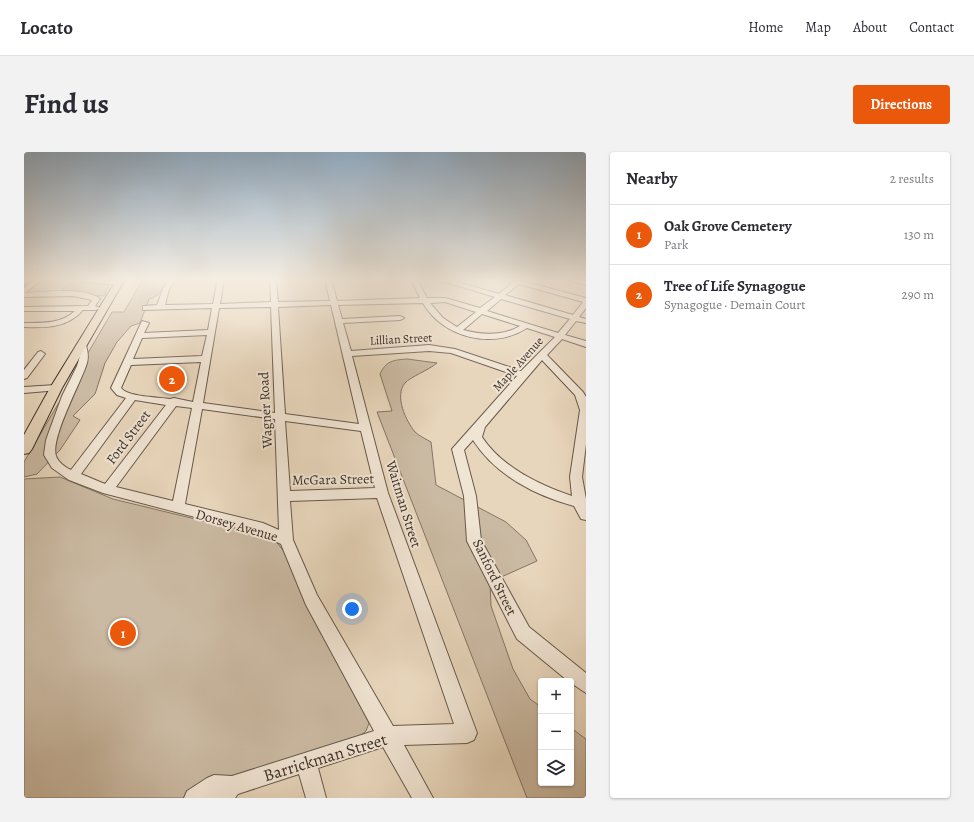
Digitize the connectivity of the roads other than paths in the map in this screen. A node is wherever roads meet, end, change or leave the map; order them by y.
1 (84, 309) edge
2 (103, 309) edge
3 (214, 309) edge
4 (275, 309) edge
5 (337, 309) edge
6 (432, 309) edge
7 (475, 309) edge
8 (546, 309) edge
9 (581, 309) edge
10 (481, 311) junction
11 (574, 317) junction
12 (400, 318) dead end
13 (340, 320) junction
14 (586, 321) edge
15 (144, 323) dead end
16 (24, 325) edge
17 (527, 325) junction
18 (458, 330) junction
19 (210, 332) junction
20 (139, 336) junction
21 (560, 336) junction
22 (586, 344) edge
23 (82, 345) junction
24 (41, 354) dead end
25 (348, 354) junction
26 (542, 356) junction
27 (205, 359) junction
28 (127, 362) junction
29 (523, 374) junction
30 (24, 376) edge
31 (56, 388) junction
32 (24, 390) edge
33 (132, 397) junction
34 (174, 401) junction
35 (197, 404) junction
36 (279, 417) junction
37 (481, 425) junction
38 (365, 428) junction
39 (24, 433) edge
40 (24, 449) edge
41 (73, 477) junction
42 (107, 490) junction
43 (382, 493) junction
44 (284, 496) junction
45 (583, 503) edge
46 (178, 509) junction
47 (586, 515) edge
48 (286, 540) junction
49 (586, 684) edge
50 (467, 734) joint
51 (388, 736) junction
52 (306, 762) junction
53 (225, 794) edge
54 (194, 798) edge
55 (316, 798) edge
56 (423, 798) edge

1 - 16 street
2 - 23 main road
3 - 19 street
4 - 36 street, Wagner Road
5 - 13 street, Waitman Street
6 - 18 street
7 - 10 street
8 - 11 street
9 - 11 street, Maple Avenue
10 - 17 street
10 - 18 street
11 - 14 street
11 - 21 street, Maple Avenue
12 - 13 street
13 - 25 street, Waitman Street
15 - 20 street
17 - 18 street
17 - 21 street
19 - 20 street
19 - 27 street
20 - 28 street
21 - 22 street
21 - 26 street, Maple Avenue
23 - 31 main road
23 - 41 street, Dorsey Avenue
24 - 30 street
25 - 29 street, Lillian Street
25 - 38 street, Waitman Street
26 - 29 street, Maple Avenue
26 - 45 street
27 - 28 street
27 - 35 street
28 - 33 street
29 - 37 street, Maple Avenue
31 - 32 street
31 - 39 main road
31 - 40 main road
33 - 34 street
33 - 41 street
34 - 35 street
34 - 42 street, Ford Street
35 - 36 street
35 - 46 street
36 - 38 street
36 - 44 street, Wagner Road
37 - 45 street
37 - 49 street, Sanford Street
38 - 43 street, Waitman Street
41 - 42 street, Dorsey Avenue
42 - 46 street, Dorsey Avenue
43 - 44 street, McGara Street
43 - 50 street, Waitman Street
44 - 48 street, Wagner Road
45 - 47 street
46 - 48 street, Dorsey Avenue
48 - 51 street, Dorsey Avenue
50 - 51 street, Barrickman Street
51 - 52 street, Barrickman Street
51 - 56 street, Dorsey Avenue
52 - 53 street, Barrickman Street
52 - 55 street
53 - 54 street, Barrickman Street

